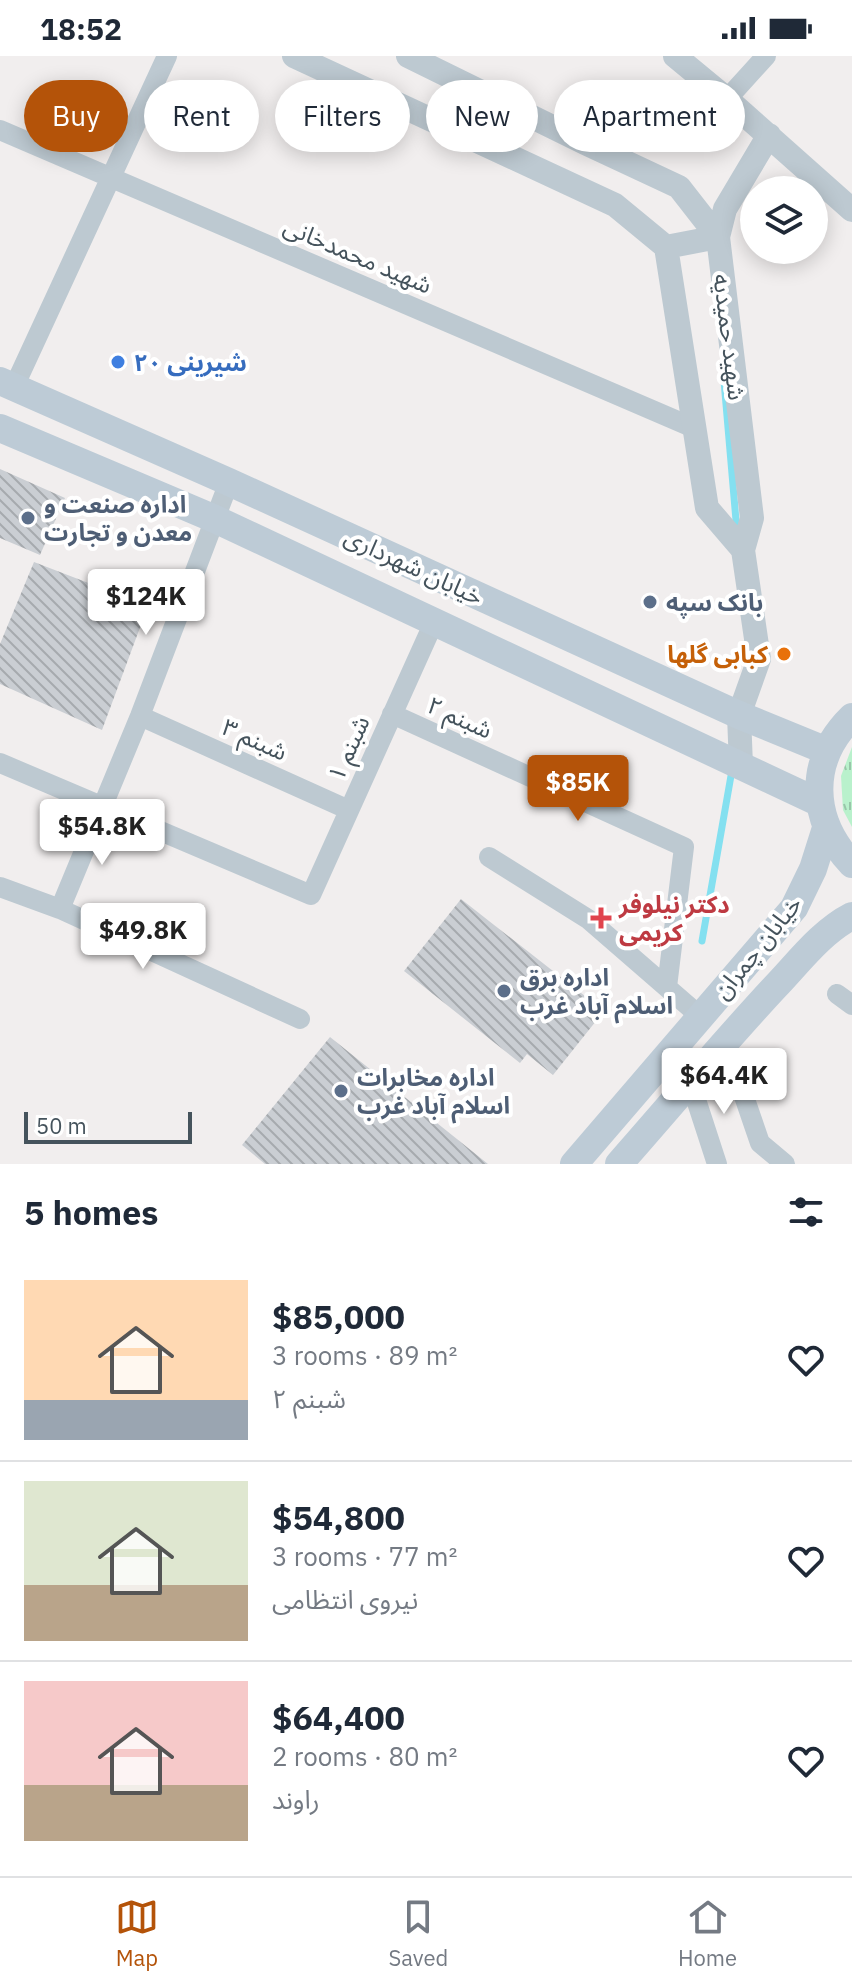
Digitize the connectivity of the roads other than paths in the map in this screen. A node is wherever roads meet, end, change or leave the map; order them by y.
1 (167, 56) edge
2 (294, 56) edge
3 (408, 56) edge
4 (675, 56) edge
5 (766, 56) edge
6 (704, 80) edge
7 (744, 80) edge
8 (745, 114) edge
9 (0, 130) edge
10 (769, 135) junction
11 (111, 177) junction
12 (852, 210) edge
13 (718, 237) junction
14 (666, 247) junction
15 (7, 384) edge
16 (0, 428) edge
17 (694, 428) junction
18 (229, 482) junction
19 (215, 519) junction
20 (743, 550) junction
21 (434, 622) junction
22 (392, 714) junction
23 (739, 715) junction
24 (140, 716) junction
25 (852, 717) edge
26 (827, 751) junction
27 (0, 763) edge
28 (741, 766) junction
29 (102, 808) junction
30 (349, 810) junction
31 (823, 815) junction
32 (489, 857) dead end
33 (852, 864) edge
34 (0, 887) edge
35 (60, 909) junction
36 (852, 916) edge
37 (667, 987) junction
38 (701, 1017) junction
39 (300, 1019) dead end
40 (725, 1041) junction
41 (690, 1081) junction
42 (625, 1162) edge
43 (574, 1164) edge
44 (717, 1164) edge
45 (785, 1164) edge

1 - 11 street
2 - 14 street
3 - 13 street
4 - 6 street
5 - 7 street
8 - 10 street
9 - 11 street, شهید محمدخانی
10 - 12 street
10 - 13 street, شهید حمیدیه
11 - 15 street
11 - 17 street, شهید محمدخانی
13 - 14 street
13 - 20 street, شهید حمیدیه
14 - 17 street, شهید حمیدیه
15 - 18 main road, خیابان شهرداری
16 - 19 main road, خیابان شهرداری
17 - 20 street, شهید حمیدیه
18 - 19 street
18 - 23 main road, خیابان شهرداری
19 - 21 main road, خیابان شهرداری
19 - 24 street
20 - 23 street, شهید حمیدیه
21 - 22 street, شبنم ۱
21 - 28 main road, خیابان شهرداری
22 - 30 street, شبنم ۱
22 - 37 street, شبنم ۲
23 - 26 main road, خیابان شهرداری
23 - 28 street
24 - 29 street
24 - 30 street, شبنم ۳
25 - 26 main road
26 - 31 main road, خیابان چمران
27 - 29 street
28 - 31 main road, خیابان شهرداری
29 - 30 street, شبنم ۱
29 - 35 street
31 - 33 main road
31 - 38 main road, خیابان چمران
32 - 37 street
34 - 35 street
35 - 39 street
36 - 40 main road, خیابان چمران
37 - 38 street
38 - 43 main road, خیابان چمران
40 - 41 main road, خیابان چمران
40 - 45 street
41 - 42 main road, خیابان چمران
41 - 44 street

